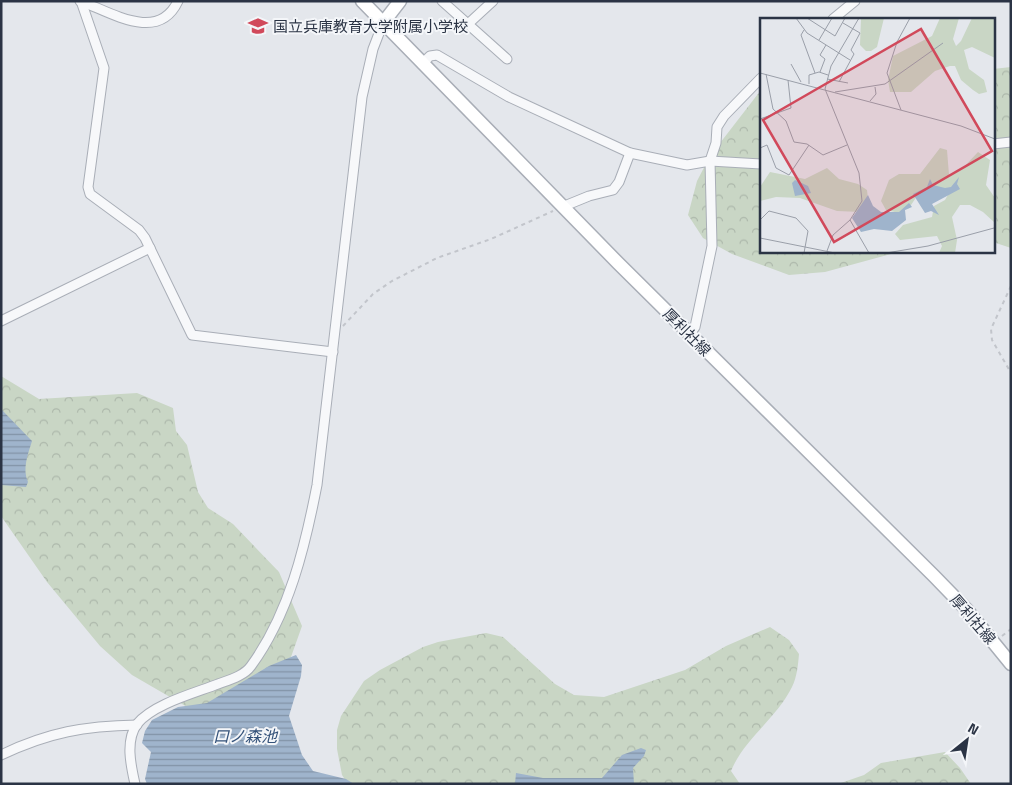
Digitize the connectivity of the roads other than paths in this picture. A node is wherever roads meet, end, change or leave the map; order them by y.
1 (81, 1) edge
2 (178, 1) edge
3 (362, 1) edge
4 (400, 1) edge
5 (442, 1) edge
6 (493, 1) edge
7 (855, 1) edge
8 (834, 18) edge
9 (383, 23) junction
10 (468, 24) junction
11 (507, 59) dead end
12 (422, 64) junction
13 (760, 79) edge
14 (1011, 142) edge
15 (994, 144) edge
16 (630, 153) junction
17 (710, 161) junction
18 (760, 164) edge
19 (562, 207) junction
20 (150, 248) junction
21 (1, 321) edge
22 (690, 334) junction
23 (333, 352) junction
24 (1011, 664) edge
25 (137, 725) junction
26 (1, 755) edge
27 (135, 784) edge

1 - 2 street
1 - 20 street
3 - 9 main road, 厚利社線
4 - 9 main road
5 - 10 street
6 - 10 street
7 - 8 street
9 - 12 main road, 厚利社線
9 - 23 street
10 - 11 street
12 - 16 street
12 - 19 main road, 厚利社線
13 - 17 street
14 - 15 street
16 - 17 street
16 - 19 street
17 - 18 street
17 - 22 street
19 - 22 main road, 厚利社線
20 - 21 street
20 - 23 street
22 - 24 main road, 厚利社線
23 - 25 street
25 - 26 street
25 - 27 street

